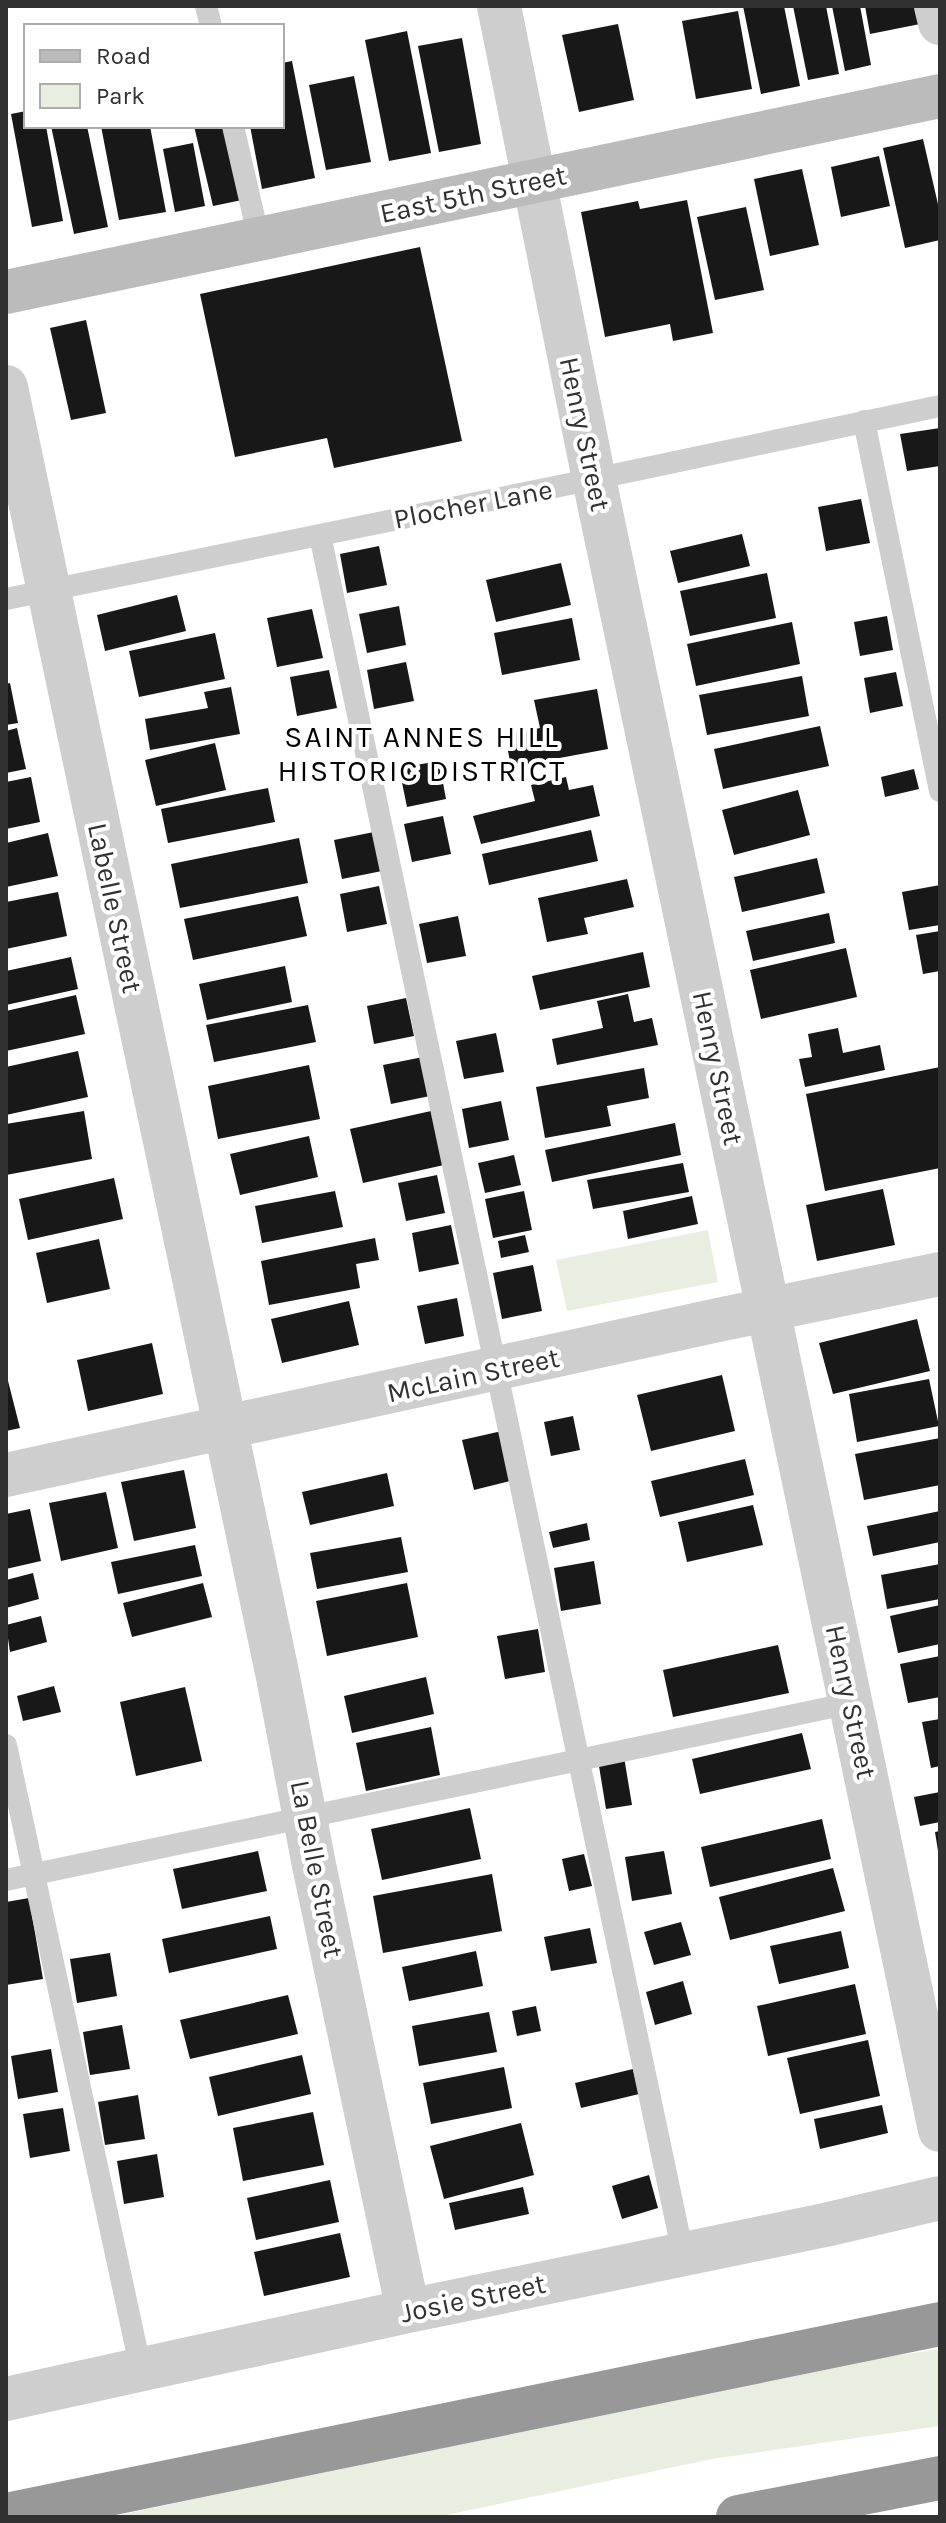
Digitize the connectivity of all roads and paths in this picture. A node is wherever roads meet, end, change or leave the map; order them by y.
1 (499, 6) edge
2 (936, 6) edge
3 (940, 23) edge
4 (940, 96) edge
5 (233, 128) edge
6 (533, 182) junction
7 (259, 239) junction
8 (6, 292) edge
9 (6, 387) edge
10 (940, 406) edge
11 (864, 421) junction
12 (594, 479) junction
13 (320, 535) junction
14 (48, 590) junction
15 (6, 599) edge
16 (940, 791) edge
17 (940, 1274) edge
18 (769, 1311) junction
19 (496, 1370) junction
20 (225, 1428) junction
21 (6, 1475) edge
22 (851, 1703) junction
23 (6, 1745) edge
24 (579, 1760) junction
25 (306, 1816) junction
26 (34, 1874) junction
27 (6, 1880) edge
28 (940, 2130) edge
29 (940, 2198) edge
30 (683, 2254) junction
31 (408, 2311) junction
32 (940, 2324) edge
33 (141, 2370) junction
34 (6, 2399) edge
35 (940, 2478) edge
36 (6, 2515) edge
37 (738, 2517) edge

1 - 6 street, Henry Street
2 - 3 street
4 - 6 main road, East 5th Street
5 - 7 lane
6 - 7 main road, East 5th Street
6 - 12 street, Henry Street
7 - 8 main road, East 5th Street
9 - 14 street, Labelle Street
10 - 11 lane, Plocher Lane
11 - 12 lane, Plocher Lane
11 - 16 lane
12 - 13 lane, Plocher Lane
12 - 18 street, Henry Street
13 - 14 lane, Plocher Lane
13 - 19 lane
14 - 15 lane, Plocher Lane
14 - 20 street, Labelle Street
17 - 18 street, McLain Street
18 - 19 street, McLain Street
18 - 22 street, Henry Street
19 - 20 street, McLain Street
19 - 24 lane
20 - 21 street, McLain Street
20 - 25 street, La Belle Street
22 - 24 lane
22 - 28 street, Henry Street
23 - 26 lane
24 - 25 lane
24 - 30 lane
25 - 26 lane
25 - 31 street, La Belle Street
26 - 27 lane
26 - 33 lane
29 - 30 street, Josie Street
30 - 31 street, Josie Street
31 - 33 street, Josie Street
32 - 36 highway
33 - 34 street, Josie Street
35 - 37 highway

